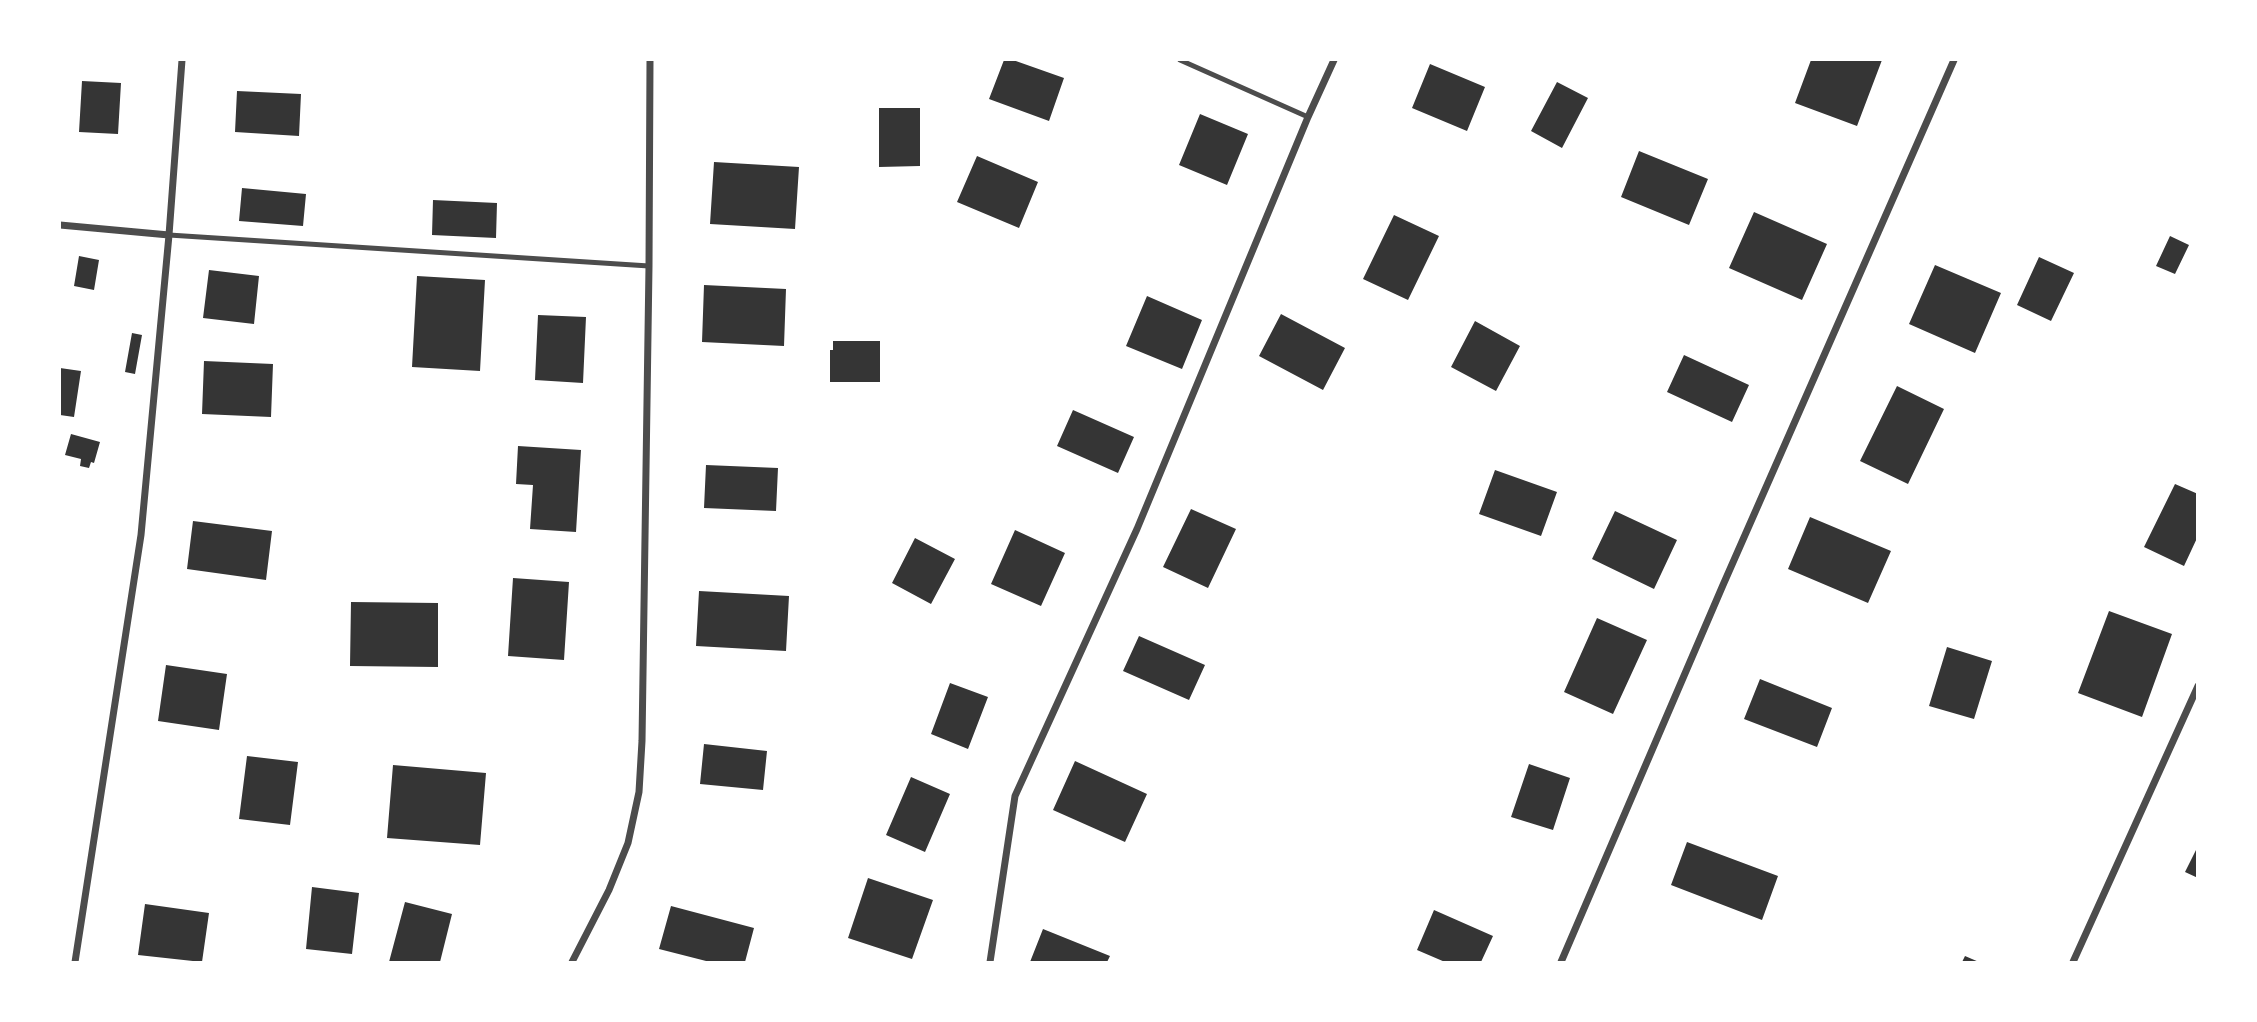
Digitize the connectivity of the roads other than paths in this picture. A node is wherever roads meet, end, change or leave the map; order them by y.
1 (182, 60) edge
2 (650, 60) edge
3 (1180, 60) edge
4 (1334, 60) edge
5 (1954, 60) edge
6 (1308, 117) junction
7 (60, 225) edge
8 (169, 234) junction
9 (649, 266) junction
10 (2197, 686) edge
11 (75, 962) edge
12 (572, 962) edge
13 (990, 962) edge
14 (1561, 962) edge
15 (2073, 962) edge

1 - 8 street
2 - 9 street
3 - 6 lane
4 - 6 street
5 - 14 street
6 - 13 street
7 - 8 street
8 - 9 lane
8 - 11 street
9 - 12 street
10 - 15 street

